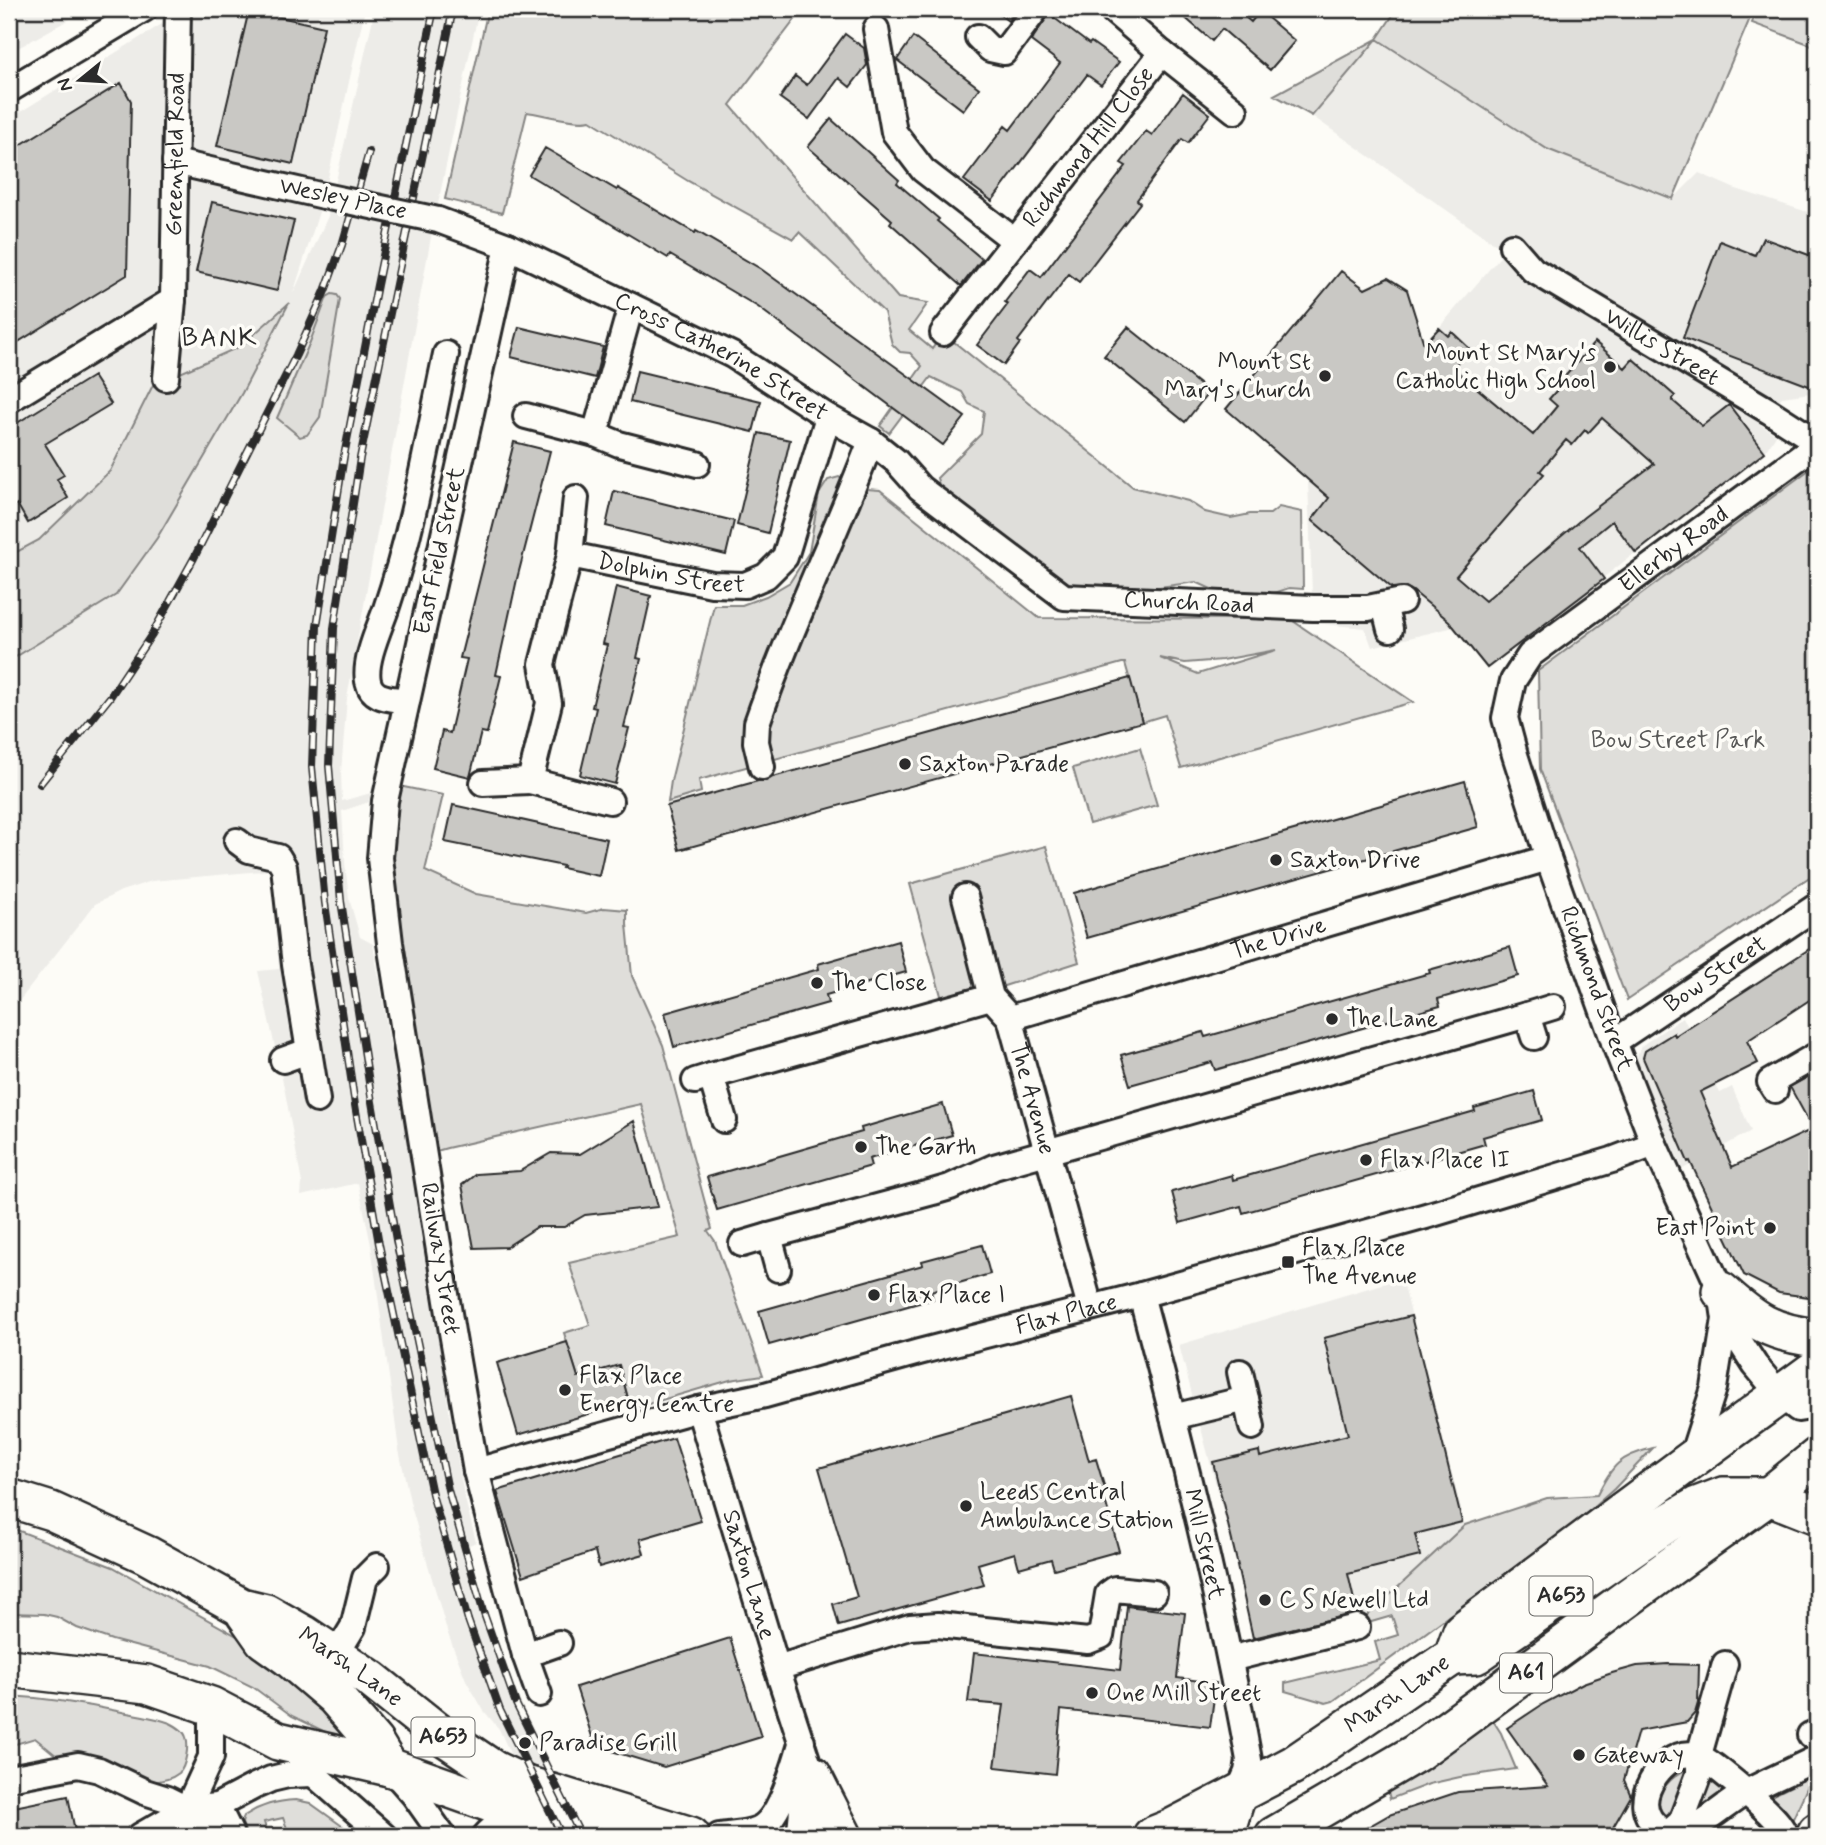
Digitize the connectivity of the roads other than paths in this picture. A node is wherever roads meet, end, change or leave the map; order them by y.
1 (144, 9) edge
2 (178, 9) edge
3 (1036, 9) edge
4 (1111, 9) edge
5 (876, 29) dead end
6 (978, 37) dead end
7 (1162, 53) junction
8 (9, 90) edge
9 (1236, 111) dead end
10 (176, 162) junction
11 (1015, 242) junction
12 (508, 246) junction
13 (1512, 246) dead end
14 (173, 300) junction
15 (631, 306) junction
16 (943, 333) dead end
17 (446, 354) dead end
18 (166, 377) dead end
19 (11, 395) edge
20 (526, 416) dead end
21 (828, 417) junction
22 (595, 434) junction
23 (871, 441) junction
24 (1817, 443) edge
25 (696, 464) dead end
26 (576, 498) dead end
27 (570, 555) junction
28 (1064, 597) joint
29 (1390, 629) dead end
30 (1530, 655) joint
31 (407, 701) junction
32 (762, 767) dead end
33 (530, 781) junction
34 (483, 783) dead end
35 (610, 801) dead end
36 (237, 841) dead end
37 (380, 858) joint
38 (1548, 858) junction
39 (965, 897) dead end
40 (1817, 906) edge
41 (989, 988) junction
42 (1553, 1007) dead end
43 (1010, 1018) junction
44 (1614, 1042) junction
45 (308, 1051) junction
46 (1817, 1055) edge
47 (283, 1060) dead end
48 (1775, 1090) dead end
49 (317, 1100) dead end
50 (724, 1120) dead end
51 (1654, 1144) junction
52 (1046, 1151) junction
53 (769, 1236) junction
54 (742, 1244) dead end
55 (779, 1269) dead end
56 (1140, 1295) junction
57 (1723, 1305) junction
58 (1090, 1307) junction
59 (1817, 1338) edge
60 (1817, 1368) edge
61 (1240, 1372) dead end
62 (1780, 1395) junction
63 (1246, 1399) junction
64 (1817, 1406) edge
65 (699, 1409) junction
66 (1173, 1416) junction
67 (1252, 1427) dead end
68 (1817, 1457) edge
69 (1691, 1460) junction
70 (476, 1471) junction
71 (1769, 1496) junction
72 (9, 1498) edge
73 (1817, 1515) edge
74 (377, 1566) dead end
75 (1154, 1592) dead end
76 (241, 1607) junction
77 (1357, 1627) dead end
78 (559, 1643) dead end
79 (336, 1655) junction
80 (525, 1655) junction
81 (1453, 1656) junction
82 (1230, 1658) junction
83 (1725, 1664) dead end
84 (9, 1668) edge
85 (777, 1668) junction
86 (539, 1694) dead end
87 (211, 1706) junction
88 (278, 1741) junction
89 (802, 1741) junction
90 (1815, 1741) edge
91 (1699, 1755) junction
92 (389, 1767) junction
93 (312, 1774) junction
94 (812, 1775) junction
95 (9, 1778) edge
96 (1746, 1793) junction
97 (1237, 1795) junction
98 (217, 1806) junction
99 (187, 1809) junction
100 (524, 1815) junction
101 (233, 1835) edge
102 (1282, 1835) edge
103 (1667, 1835) edge
104 (140, 1836) edge
105 (180, 1836) edge
106 (199, 1836) edge
107 (384, 1836) edge
108 (443, 1836) edge
109 (485, 1836) edge
110 (583, 1836) edge
111 (691, 1836) edge
112 (719, 1836) edge
113 (806, 1836) edge
114 (843, 1836) edge
115 (1152, 1836) edge
116 (1224, 1836) edge
117 (1786, 1836) edge

1 - 8 street
2 - 10 street, Greenfield Road
3 - 6 street
4 - 7 street
5 - 11 street, Richmond Hill Close
7 - 9 street
7 - 11 street, Richmond Hill Close
10 - 12 street, Wesley Place, bridge
10 - 14 street, Greenfield Road
11 - 16 street, Richmond Hill Close
12 - 15 street, Cross Catherine Street
12 - 31 street, East Field Street
13 - 24 street, Willis Street
14 - 18 street, Greenfield Road
14 - 19 street
15 - 21 street, Cross Catherine Street
15 - 22 street
17 - 31 street
20 - 22 street
21 - 23 street, Cross Catherine Street
21 - 27 street, Dolphin Street
22 - 25 street
23 - 28 street, Cross Catherine Street
23 - 32 street
24 - 30 street, Ellerby Road
26 - 27 street, Dolphin Street
27 - 33 street, Dolphin Street
28 - 29 street, Church Road
30 - 38 street, Richmond Street
31 - 37 street, East Field Street
33 - 34 street
33 - 35 street
36 - 45 street
37 - 70 street, Railway Street
38 - 43 street, The Drive
38 - 44 street, Richmond Street
39 - 41 street, The Avenue
40 - 44 street, Bow Street
41 - 43 street, The Avenue
41 - 50 street
42 - 52 street
43 - 52 street, The Avenue
44 - 51 street, Richmond Street
45 - 47 street
45 - 49 street
46 - 48 street
51 - 56 street, Flax Place
51 - 57 street, Richmond Street
52 - 53 street
52 - 58 street, The Avenue
53 - 54 street
53 - 55 street
56 - 58 street, Flax Place
56 - 66 street, Mill Street
57 - 59 highway
57 - 62 street, Richmond Street
57 - 69 street
58 - 65 street, Flax Place
60 - 62 highway, Marsh Lane
61 - 63 street
62 - 64 street, Richmond Street
62 - 69 highway, Marsh Lane
63 - 66 street
63 - 67 street
65 - 70 street, Flax Place
65 - 85 street, Saxton Lane
66 - 82 street, Mill Street
68 - 71 highway, A61
69 - 81 highway, Marsh Lane
70 - 80 street, Railway Street
71 - 73 highway, A653
71 - 81 highway, A653
71 - 102 highway, A61
72 - 76 highway, Marsh Lane / A653
74 - 79 street
75 - 85 street
76 - 79 highway, Marsh Lane / A653
76 - 92 highway
77 - 82 street
78 - 80 street
79 - 111 highway, Marsh Lane / A653
80 - 86 street, Railway Street
81 - 97 highway, Marsh Lane
82 - 97 street, Mill Street
83 - 91 street
84 - 87 highway, A653
85 - 89 street, Saxton Lane
87 - 88 highway, A653
87 - 99 street
88 - 92 highway, A653
88 - 93 street
89 - 94 street, Saxton Lane
89 - 112 street
90 - 96 street
91 - 96 street
91 - 103 street
91 - 103 street
92 - 100 highway, A653
92 - 108 street
93 - 98 street
93 - 107 street
94 - 113 highway
94 - 114 highway
95 - 99 street
96 - 103 street
96 - 117 street
97 - 115 highway, Marsh Lane
97 - 116 highway
98 - 99 street
98 - 101 street
98 - 106 street
99 - 104 street
99 - 105 street
100 - 109 street
100 - 110 highway, A653

